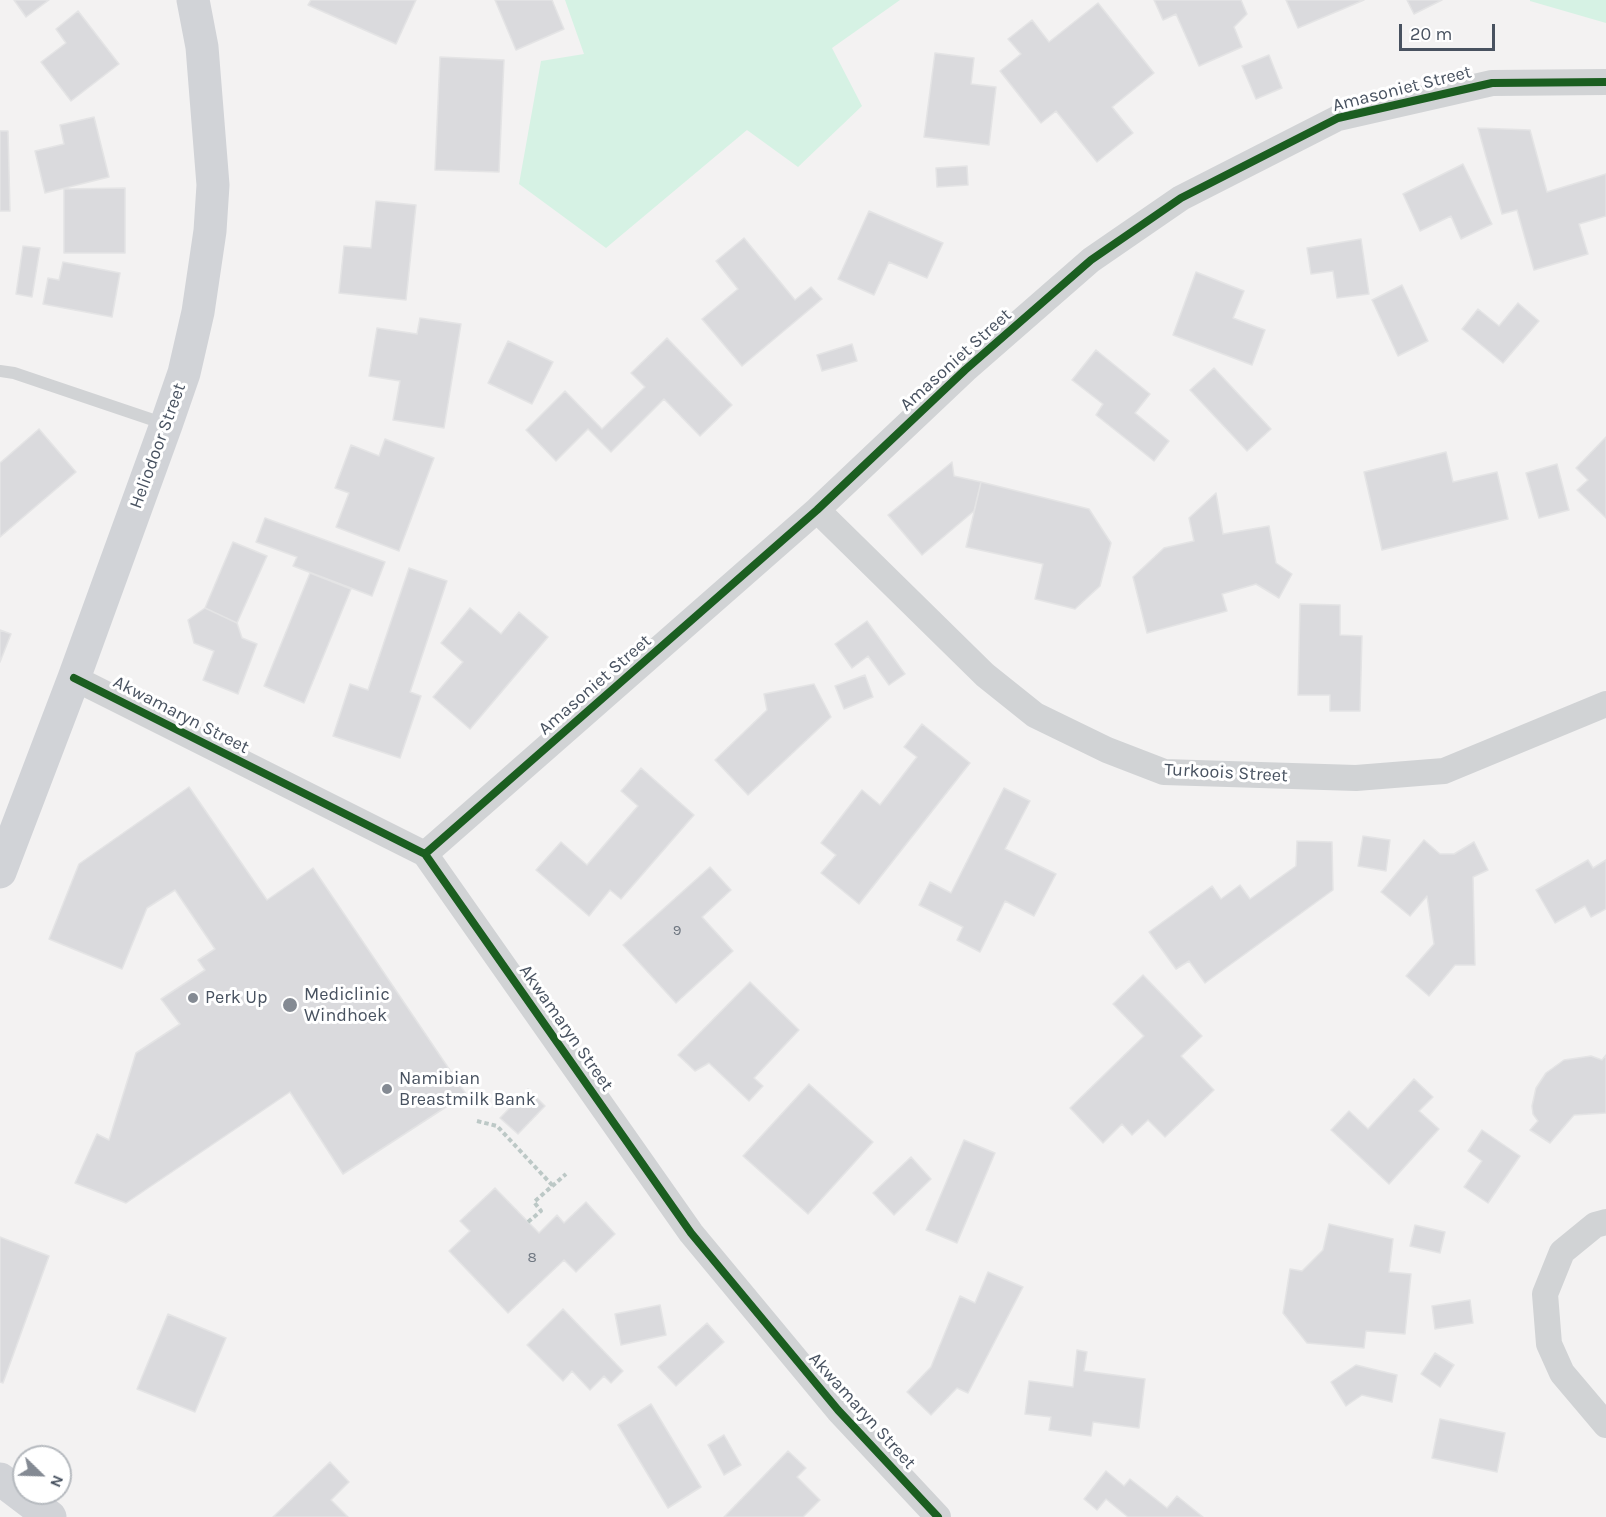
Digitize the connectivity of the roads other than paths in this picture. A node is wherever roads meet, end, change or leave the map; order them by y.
1 (194, 0) edge
2 (1606, 81) edge
3 (0, 371) edge
4 (166, 425) junction
5 (817, 510) junction
6 (74, 678) junction
7 (1606, 704) edge
8 (425, 854) junction
9 (0, 872) edge
10 (1606, 1222) edge
11 (1606, 1425) edge
12 (0, 1479) edge
13 (50, 1517) edge
14 (938, 1517) edge

1 - 4 street, Heliodoor Street
2 - 5 street, Amasoniet Street
3 - 4 lane
4 - 6 street, Heliodoor Street
5 - 7 street, Turkoois Street
5 - 8 street, Amasoniet Street
6 - 8 street, Akwamaryn Street
6 - 9 street, Heliodoor Street
8 - 14 street, Akwamaryn Street
10 - 11 street
12 - 13 street

